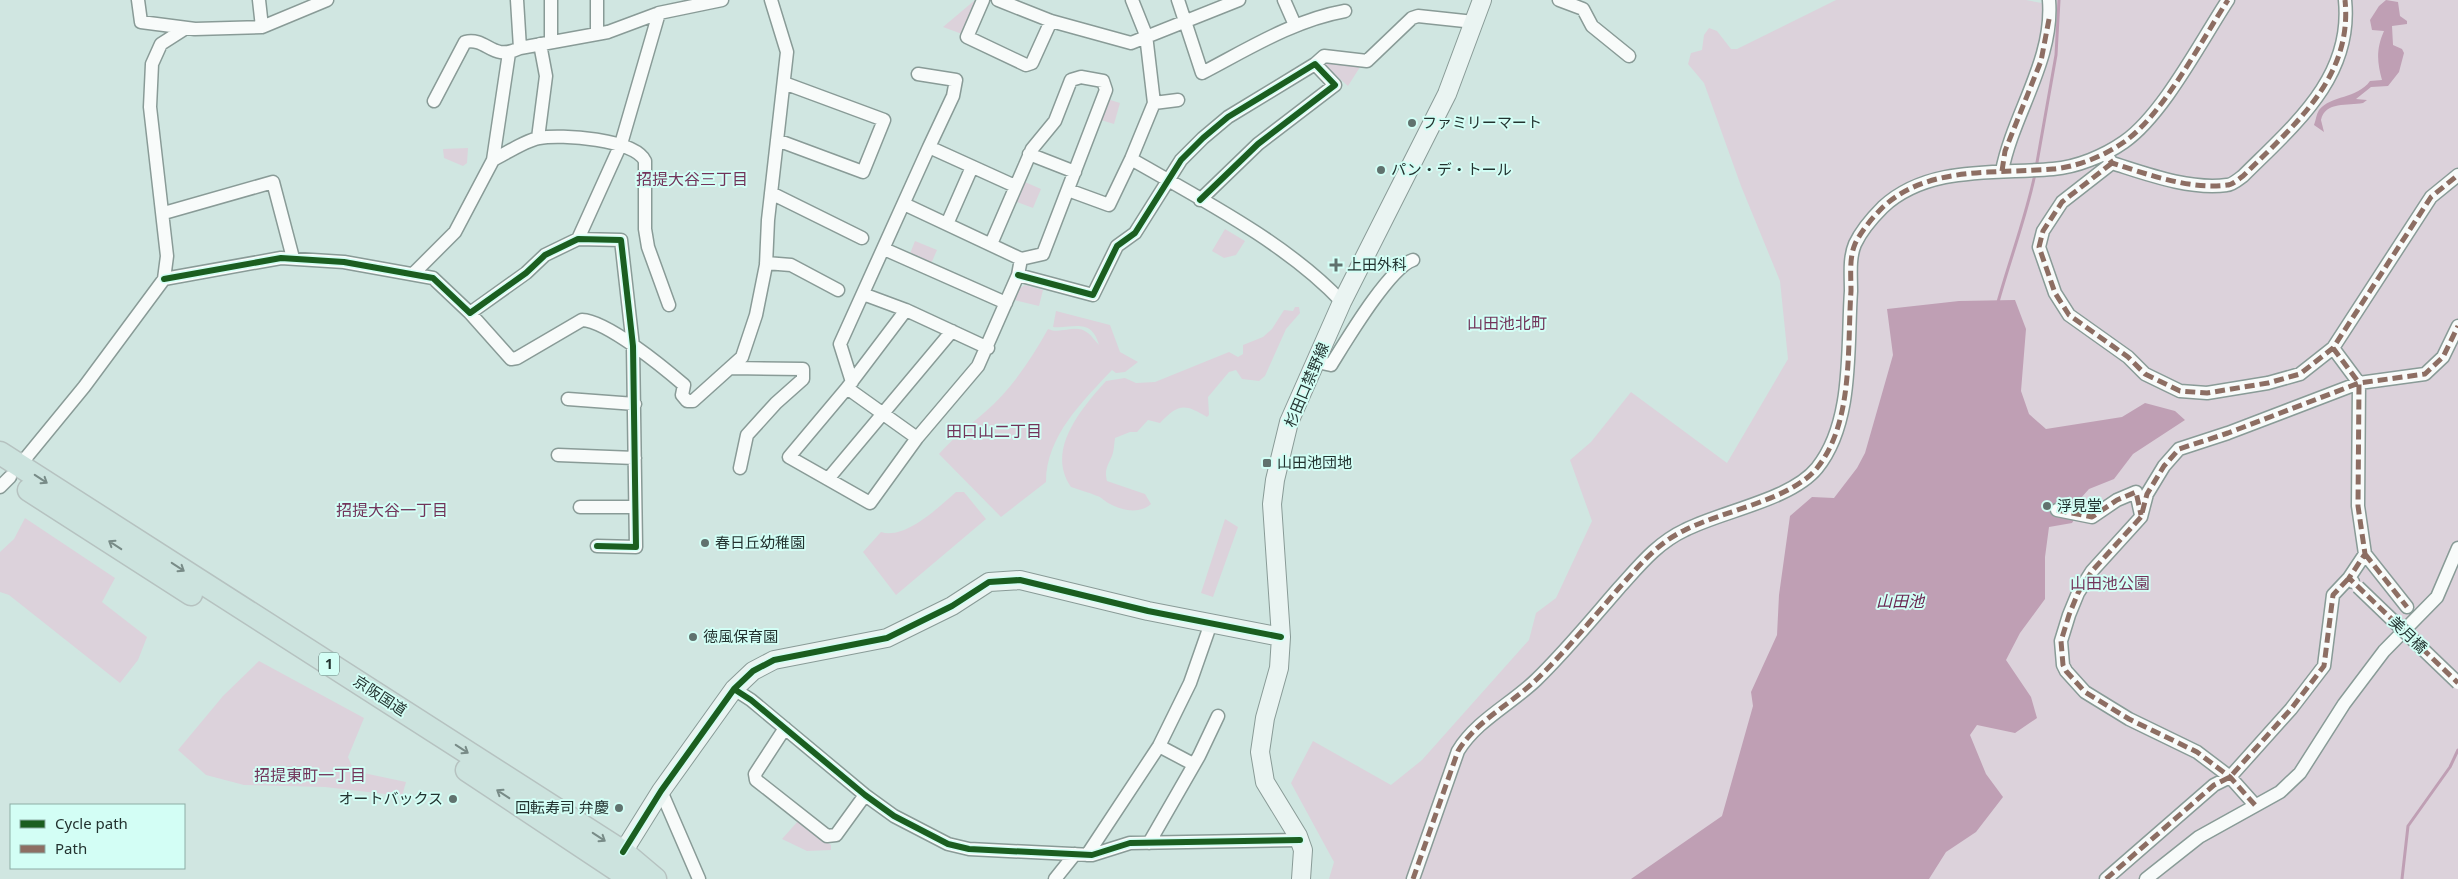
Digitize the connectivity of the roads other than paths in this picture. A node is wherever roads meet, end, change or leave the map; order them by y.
1 (138, 0) edge
2 (259, 0) edge
3 (327, 0) edge
4 (517, 0) edge
5 (551, 0) edge
6 (597, 0) edge
7 (722, 0) edge
8 (771, 0) edge
9 (983, 0) edge
10 (998, 0) edge
11 (1132, 0) edge
12 (1178, 0) edge
13 (1239, 0) edge
14 (1284, 0) edge
15 (1482, 0) edge
16 (1559, 0) edge
17 (2049, 0) edge
18 (2228, 0) edge
19 (2345, 0) edge
20 (1345, 11) dead end
21 (659, 13) junction
22 (1186, 20) junction
23 (1050, 21) junction
24 (1474, 22) junction
25 (1295, 25) junction
26 (262, 27) junction
27 (186, 28) junction
28 (597, 34) junction
29 (1146, 35) junction
30 (545, 43) junction
31 (515, 51) junction
32 (1629, 56) dead end
33 (1315, 64) junction
34 (918, 74) dead end
35 (784, 83) junction
36 (1178, 100) dead end
37 (434, 101) dead end
38 (1154, 103) junction
39 (538, 138) junction
40 (777, 140) junction
41 (621, 144) junction
42 (929, 147) junction
43 (1029, 154) junction
44 (2109, 158) junction
45 (1132, 159) junction
46 (493, 160) junction
47 (972, 167) junction
48 (1997, 171) junction
49 (1075, 172) junction
50 (2458, 175) edge
51 (1168, 180) junction
52 (1015, 186) junction
53 (1068, 190) junction
54 (771, 193) junction
55 (1200, 200) junction
56 (904, 204) junction
57 (164, 213) junction
58 (947, 224) junction
59 (862, 238) dead end
60 (578, 239) junction
61 (991, 244) junction
62 (884, 250) junction
63 (293, 258) junction
64 (1022, 259) junction
65 (1414, 260) dead end
66 (766, 263) junction
67 (414, 273) junction
68 (1018, 275) junction
69 (164, 279) junction
70 (838, 290) dead end
71 (863, 294) junction
72 (1342, 302) junction
73 (1006, 303) junction
74 (670, 305) dead end
75 (906, 310) junction
76 (470, 313) junction
77 (2458, 326) edge
78 (952, 332) junction
79 (633, 346) junction
80 (988, 348) junction
81 (2333, 348) junction
82 (1317, 362) junction
83 (732, 368) junction
84 (2359, 384) junction
85 (849, 385) junction
86 (568, 399) dead end
87 (635, 404) junction
88 (882, 413) junction
89 (916, 438) junction
90 (0, 453) edge
91 (558, 454) dead end
92 (634, 458) junction
93 (740, 468) dead end
94 (7, 475) edge
95 (828, 479) junction
96 (580, 507) dead end
97 (634, 507) junction
98 (2057, 510) dead end
99 (2141, 516) junction
100 (597, 546) dead end
101 (2458, 548) edge
102 (2366, 554) junction
103 (2354, 582) junction
104 (2407, 607) dead end
105 (1211, 623) junction
106 (1281, 637) junction
107 (2458, 684) edge
108 (734, 689) junction
109 (1218, 716) dead end
110 (785, 728) junction
111 (1159, 746) junction
112 (1193, 764) junction
113 (2230, 777) junction
114 (661, 791) junction
115 (865, 795) junction
116 (2255, 805) junction
117 (1300, 840) junction
118 (1148, 843) junction
119 (622, 852) junction
120 (1081, 855) junction
121 (631, 879) edge
122 (655, 879) edge
123 (699, 879) edge
124 (1055, 879) edge
125 (1301, 879) edge
126 (1413, 879) edge
127 (2106, 879) edge
128 (2146, 879) edge

1 - 27 street
2 - 26 street
3 - 26 street
4 - 31 street
5 - 30 street
6 - 28 street
7 - 21 street
8 - 35 street
9 - 23 street
10 - 23 street
11 - 29 street
12 - 22 street
13 - 22 street
14 - 25 street
15 - 24 main road, 杉田口禁野線
16 - 32 street
17 - 48 street
18 - 44 street
19 - 44 street
20 - 25 street
21 - 28 street
21 - 41 street
22 - 25 street
22 - 29 street
23 - 29 street
24 - 33 street
24 - 72 main road, 杉田口禁野線
26 - 27 street
27 - 57 street
28 - 30 street
29 - 38 street
30 - 31 street
30 - 39 street
31 - 37 street
31 - 46 street
33 - 51 street
33 - 55 street
34 - 42 street
35 - 40 street
35 - 40 street
36 - 38 street
38 - 45 street
39 - 41 street
39 - 46 street
40 - 54 street
41 - 60 street
41 - 74 street
42 - 47 street
42 - 56 street
43 - 49 street
43 - 49 street
43 - 52 street
44 - 48 street
44 - 81 street
45 - 51 street
45 - 53 street
46 - 67 street
47 - 52 street
47 - 58 street
48 - 126 street
49 - 53 street
50 - 81 street
51 - 55 street
51 - 68 street
52 - 61 street
53 - 64 street
54 - 59 street
54 - 66 street
55 - 72 street
56 - 58 street
56 - 62 street
57 - 63 street
57 - 69 street
58 - 61 street
60 - 76 street
60 - 79 street
61 - 64 street
62 - 71 street
62 - 73 street
63 - 67 street
63 - 69 street
64 - 68 street
65 - 82 street
66 - 70 street
66 - 83 street
67 - 76 street
68 - 73 street
69 - 94 street
71 - 75 street
71 - 85 street
72 - 82 main road, 杉田口禁野線
73 - 80 street
75 - 78 street
75 - 85 street
76 - 79 street
77 - 84 street
78 - 80 street
78 - 88 street
79 - 83 street
79 - 87 street
80 - 89 street
81 - 84 street
82 - 106 main road, 杉田口禁野線
83 - 93 street
84 - 99 street
84 - 102 street
85 - 88 street
85 - 95 street
86 - 87 street
87 - 92 street
88 - 89 street
88 - 95 street
89 - 95 street
90 - 94 highway, 京阪国道 / 1
91 - 92 street
92 - 97 street
94 -> 119 highway, 京阪国道 / 1
121 -> 94 highway, 京阪国道 / 1
96 - 97 street
97 - 100 street
98 - 99 street
99 - 113 street
101 - 116 street
102 - 103 street
102 - 104 street
103 - 107 street, 美月橋, bridge
103 - 113 street
105 - 106 main road
105 - 108 main road
105 - 111 street
106 - 117 main road, 杉田口禁野線
108 - 110 street
108 - 114 main road
109 - 112 street
110 - 115 street
110 - 115 street
111 - 112 street
111 - 120 street
112 - 118 street
113 - 116 street
113 - 127 street
114 - 119 main road
114 - 123 street
115 - 120 street
116 - 128 street
117 - 118 street
117 - 125 main road, 杉田口禁野線
118 - 120 street
119 - 122 highway, 京阪国道 / 1
120 - 124 street

